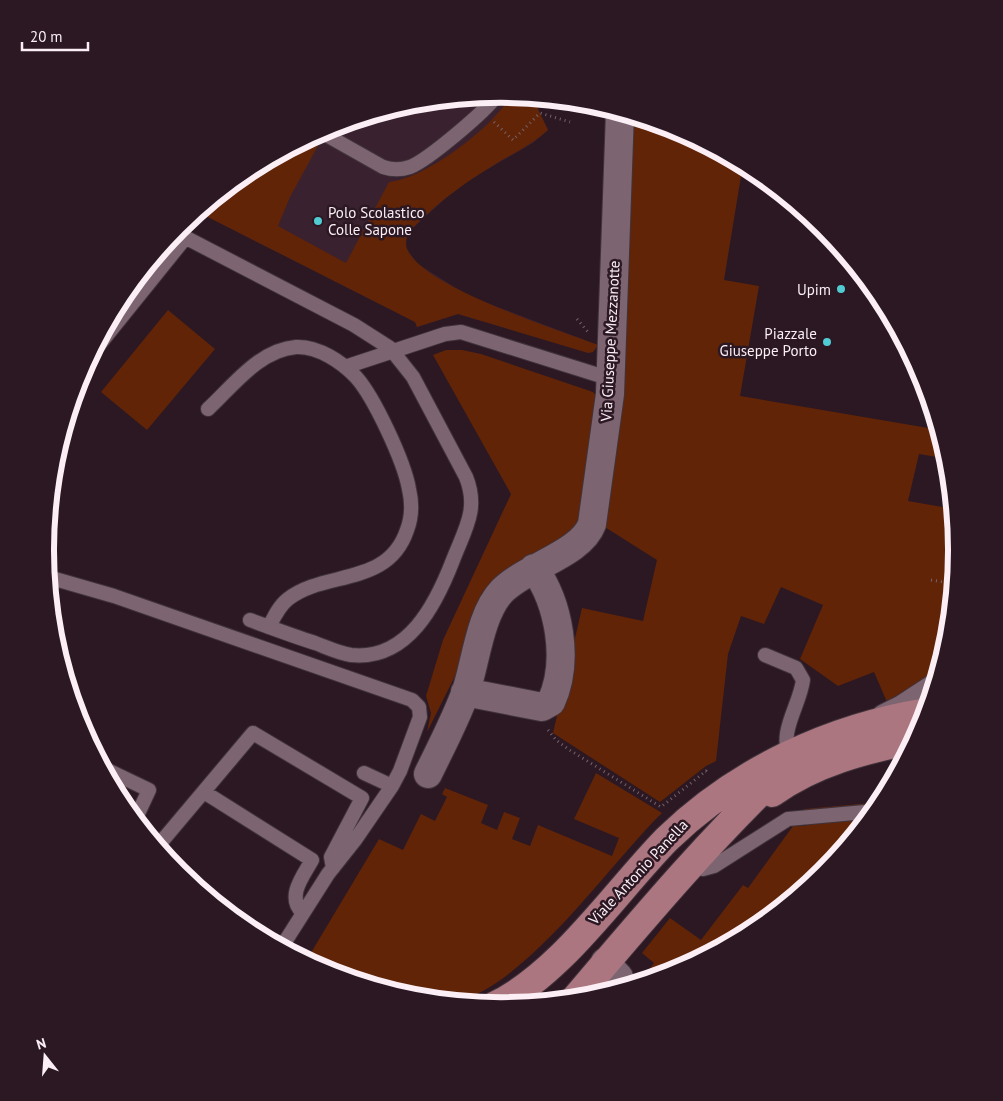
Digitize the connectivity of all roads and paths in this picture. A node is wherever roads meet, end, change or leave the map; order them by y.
1 (489, 103) edge
2 (482, 112) junction
3 (620, 119) edge
4 (570, 122) dead end
5 (330, 137) edge
6 (183, 236) edge
7 (170, 250) edge
8 (123, 313) edge
9 (393, 351) junction
10 (345, 367) junction
11 (611, 379) junction
12 (208, 409) dead end
13 (534, 568) junction
14 (55, 579) edge
15 (931, 580) dead end
16 (948, 583) edge
17 (250, 620) dead end
18 (269, 627) junction
19 (765, 655) dead end
20 (465, 692) junction
21 (925, 695) edge
22 (545, 707) junction
23 (918, 714) edge
24 (865, 725) junction
25 (906, 741) edge
26 (794, 764) junction
27 (113, 773) edge
28 (364, 773) dead end
29 (428, 774) dead end
30 (392, 786) junction
31 (204, 792) junction
32 (661, 807) dead end
33 (139, 812) edge
34 (865, 812) edge
35 (161, 841) edge
36 (690, 866) junction
37 (333, 868) junction
38 (302, 912) junction
39 (285, 942) edge
40 (605, 962) junction
41 (620, 982) edge
42 (581, 991) edge
43 (510, 998) edge

1 - 2 lane
2 - 4 path
2 - 5 lane
3 - 11 street, Via Giuseppe Mezzanotte
6 - 9 lane
7 - 8 lane
9 - 10 lane
9 - 11 lane
9 - 18 lane
10 - 12 lane
10 - 18 lane
11 - 13 street, Via Giuseppe Mezzanotte
13 - 20 street, Via Giuseppe Mezzanotte
13 - 22 street
14 - 30 lane
15 - 16 path
17 - 18 lane
19 - 26 lane
20 - 22 street
20 - 29 street, Via Giuseppe Mezzanotte
21 - 24 street
22 - 32 path
23 - 24 main road, Viale Antonio Panella
24 - 26 main road, Viale Antonio Panella
25 - 26 main road, Viale Antonio Panella
26 - 36 main road, Viale Antonio Panella
26 - 43 main road, Viale Antonio Panella
27 - 33 lane
28 - 30 lane
30 - 37 lane
31 - 35 lane
31 - 37 lane
31 - 38 lane
34 - 36 lane
36 - 40 main road, Viale Antonio Panella
37 - 38 lane
38 - 39 lane
40 - 41 street
40 - 42 main road, Viale Antonio Panella

